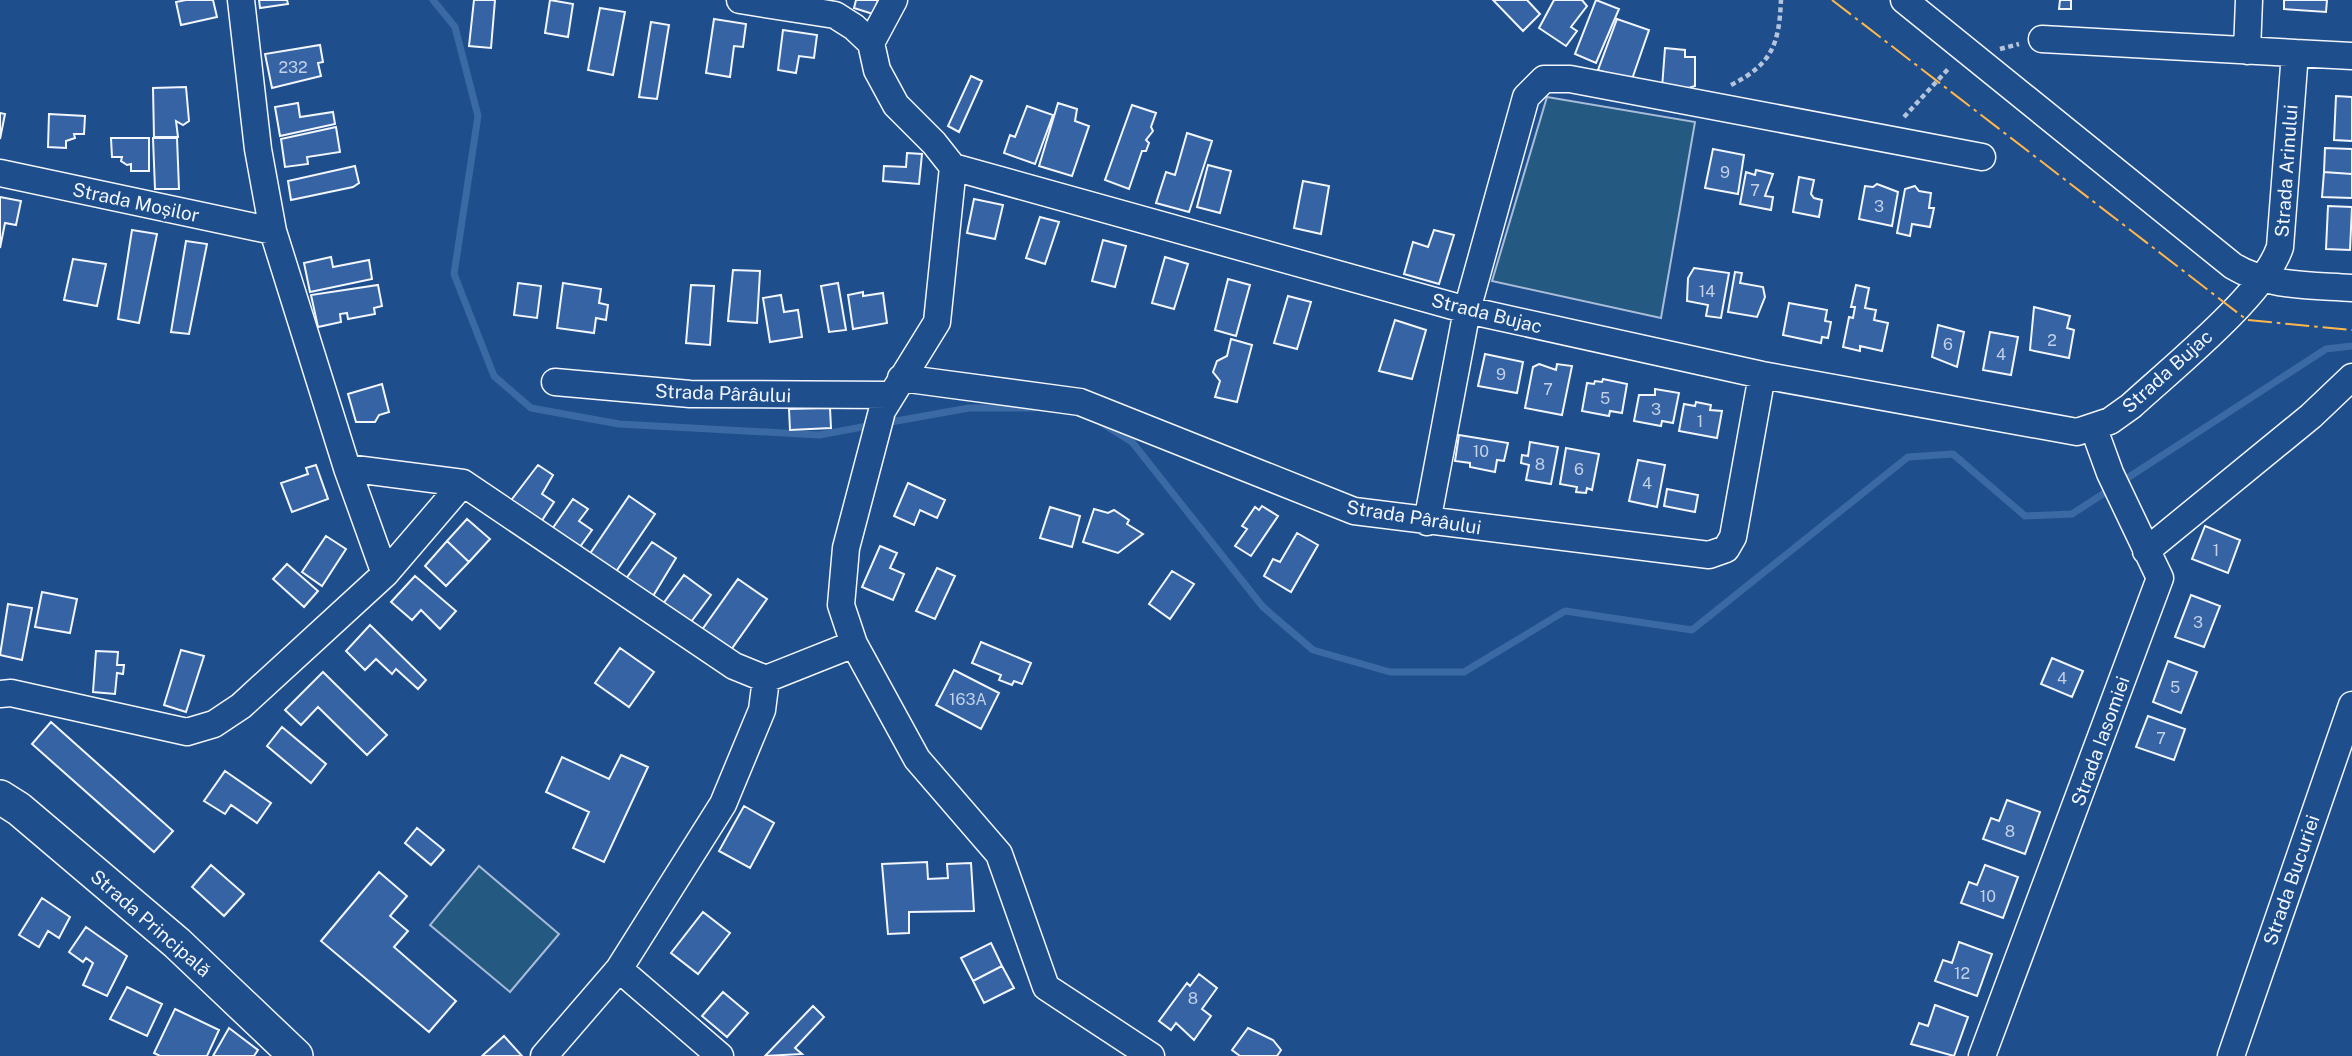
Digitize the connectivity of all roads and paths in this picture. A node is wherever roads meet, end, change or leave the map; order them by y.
1 (241, 0) edge
2 (740, 0) edge
3 (894, 0) edge
4 (1781, 0) edge
5 (1904, 0) edge
6 (2249, 0) edge
7 (2042, 39) dead end
8 (871, 43) junction
9 (2247, 51) junction
10 (2295, 54) junction
11 (2352, 56) edge
12 (1696, 103) junction
13 (1982, 157) dead end
14 (953, 167) junction
15 (0, 173) edge
16 (273, 231) junction
17 (2263, 279) junction
18 (2352, 288) edge
19 (1467, 310) junction
20 (1762, 375) junction
21 (2352, 377) edge
22 (555, 382) dead end
23 (891, 395) junction
24 (2094, 429) junction
25 (348, 468) junction
26 (463, 483) junction
27 (1427, 522) junction
28 (2146, 551) junction
29 (385, 574) junction
30 (854, 645) junction
31 (766, 679) junction
32 (0, 694) edge
33 (2352, 705) edge
34 (0, 797) edge
35 (619, 969) junction
36 (296, 1056) edge
37 (544, 1056) edge
38 (720, 1056) edge
39 (1152, 1056) edge
40 (1982, 1056) edge
41 (2231, 1056) edge

1 - 16 street
2 - 8 street
3 - 8 street
4 - 12 path
5 - 17 street
6 - 9 street
7 - 9 street
8 - 14 street
9 - 10 street
10 - 11 street
10 - 17 street, Strada Arinului
12 - 13 street
12 - 19 street
14 - 19 street, Strada Bujac
14 - 23 street
15 - 16 street, Strada Moșilor
16 - 25 street
17 - 18 street
17 - 24 street, Strada Bujac
19 - 20 street, Strada Bujac
19 - 27 street
20 - 24 street, Strada Bujac
20 - 27 street, Strada Pârâului
21 - 28 street
22 - 23 street, Strada Pârâului
23 - 27 street, Strada Pârâului
23 - 30 street
24 - 28 street, Strada Iasomiei
25 - 26 street
25 - 29 street
26 - 29 street
26 - 31 street
28 - 40 street, Strada Iasomiei
29 - 32 street
30 - 31 street
30 - 39 street
31 - 35 street
33 - 41 street, Strada Bucuriei
34 - 36 main road, Strada Principală
35 - 37 street
35 - 38 street

